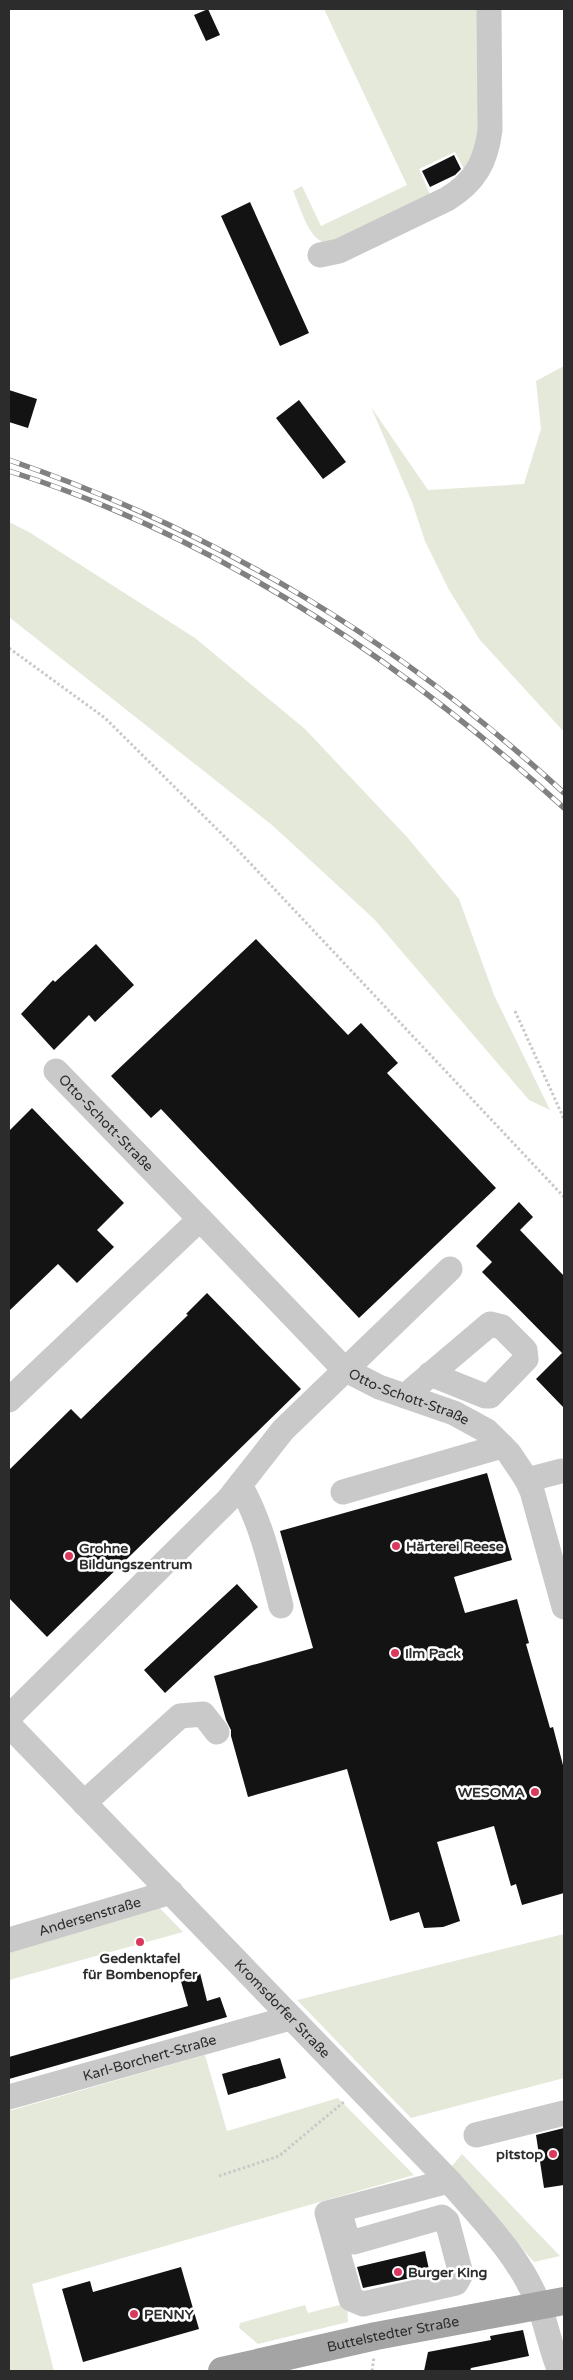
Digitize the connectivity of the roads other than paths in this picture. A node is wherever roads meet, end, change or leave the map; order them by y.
1 (489, 9) edge
2 (320, 255) dead end
3 (56, 1071) dead end
4 (200, 1219) junction
5 (450, 1269) dead end
6 (344, 1369) junction
7 (430, 1374) dead end
8 (405, 1396) junction
9 (9, 1400) edge
10 (502, 1446) junction
11 (561, 1471) dead end
12 (527, 1480) junction
13 (240, 1485) junction
14 (343, 1492) dead end
15 (281, 1606) dead end
16 (564, 1606) edge
17 (9, 1717) edge
18 (9, 1725) edge
19 (217, 1732) dead end
20 (84, 1803) junction
21 (171, 1892) junction
22 (9, 1940) edge
23 (290, 2018) junction
24 (9, 2097) edge
25 (564, 2113) edge
26 (476, 2135) dead end
27 (449, 2181) junction
28 (339, 2210) junction
29 (551, 2303) edge
30 (222, 2371) edge
31 (560, 2371) edge

1 - 2 street
3 - 4 street, Otto-Schott-Straße
4 - 6 street, Otto-Schott-Straße
4 - 9 street
5 - 6 street
6 - 8 street, Otto-Schott-Straße
6 - 13 street
7 - 8 street
8 - 10 street, Otto-Schott-Straße
10 - 12 street, Otto-Schott-Straße
10 - 14 street
11 - 12 street
12 - 16 street, Otto-Schott-Straße
13 - 15 street
13 - 17 street
18 - 20 street, Kromsdorfer Straße
19 - 20 street
20 - 21 street, Kromsdorfer Straße
21 - 22 street, Andersenstraße
21 - 23 street, Kromsdorfer Straße
23 - 24 street, Karl-Borchert-Straße
23 - 27 street, Kromsdorfer Straße
25 - 26 street
27 - 28 street
27 - 29 street, Kromsdorfer Straße
28 - 28 street
29 - 30 main road, Buttelstedter Straße
29 - 31 street, Kromsdorfer Straße

